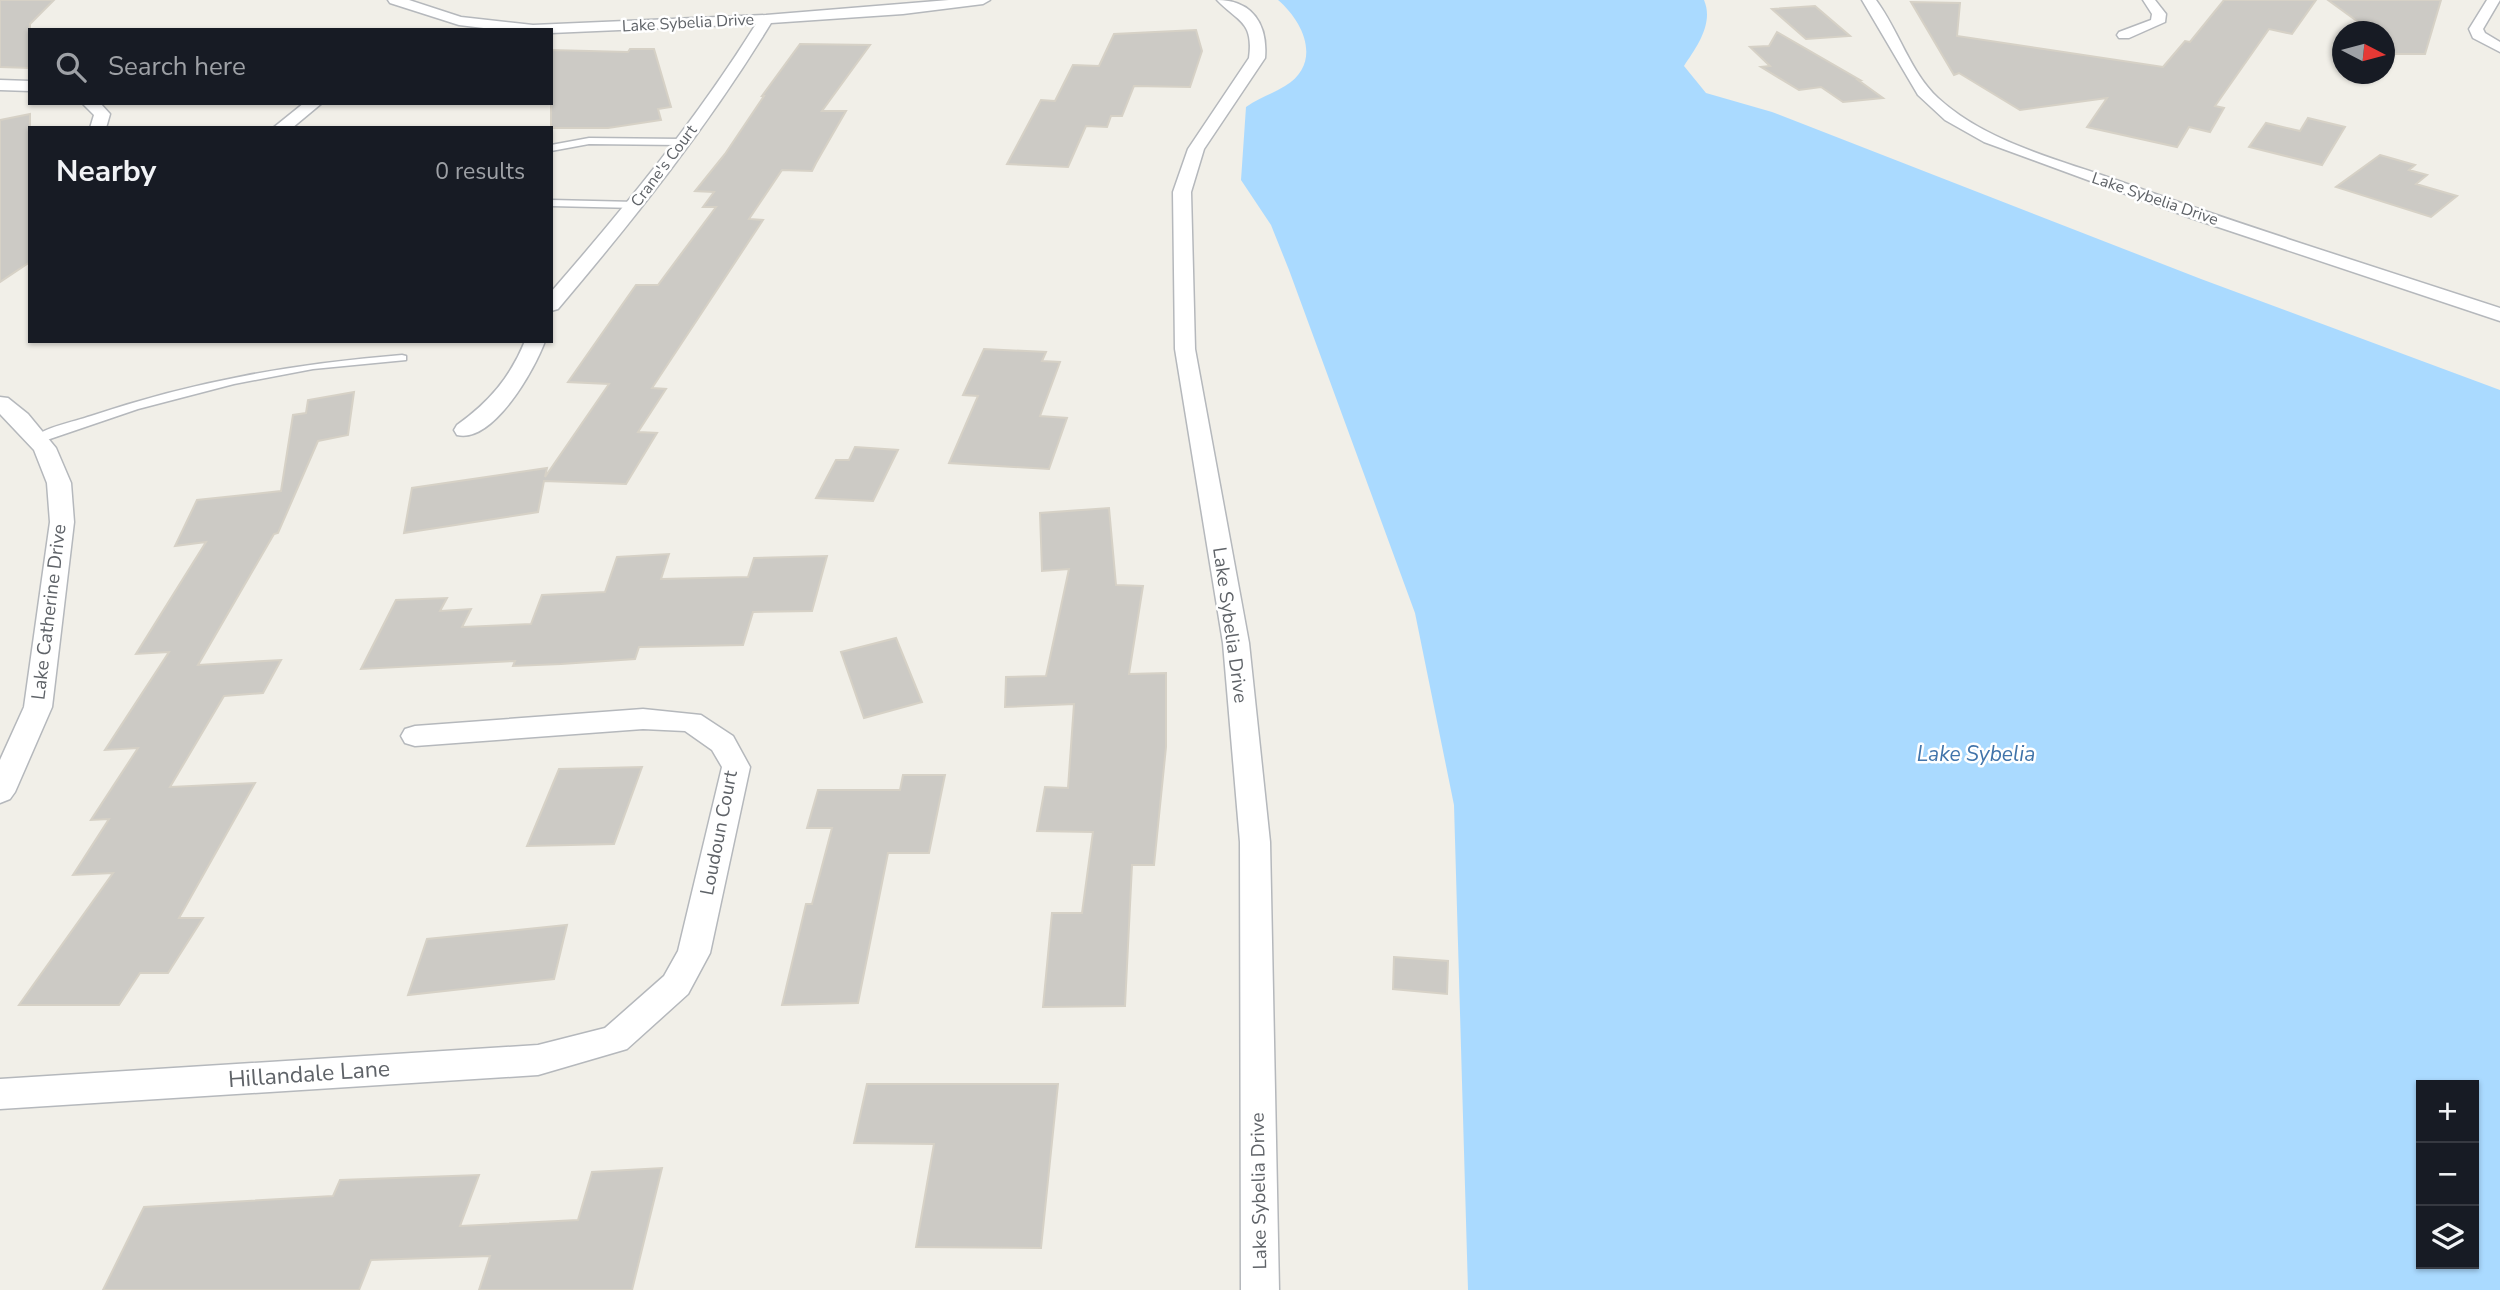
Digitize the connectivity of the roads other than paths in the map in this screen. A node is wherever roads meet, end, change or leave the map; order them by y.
1 (395, 0) edge
2 (983, 0) edge
3 (1224, 0) edge
4 (1869, 0) edge
5 (2133, 0) edge
6 (2494, 0) edge
7 (2149, 1) edge
8 (2171, 1) edge
9 (766, 19) junction
10 (459, 21) junction
11 (443, 28) edge
12 (524, 28) edge
13 (553, 28) edge
14 (2124, 35) dead end
15 (2500, 48) edge
16 (0, 85) edge
17 (28, 86) edge
18 (92, 105) edge
19 (311, 105) edge
20 (99, 126) edge
21 (284, 126) edge
22 (681, 142) junction
23 (553, 148) edge
24 (553, 203) edge
25 (636, 205) junction
26 (553, 304) edge
27 (2500, 315) edge
28 (534, 343) edge
29 (402, 358) dead end
30 (0, 403) edge
31 (465, 430) dead end
32 (37, 439) junction
33 (415, 736) dead end
34 (0, 792) edge
35 (615, 1039) joint
36 (0, 1094) edge
37 (1260, 1290) edge

1 - 10 street, Lake Sybelia Drive
2 - 9 street, Lake Sybelia Drive
3 - 37 street, Lake Sybelia Drive
4 - 27 street, Lake Sybelia Drive
5 - 7 street
6 - 15 street
7 - 8 street
7 - 14 street
9 - 13 street, Lake Sybelia Drive
9 - 22 street, Crane's Court
10 - 11 street
10 - 12 street, Lake Sybelia Drive
16 - 17 street
18 - 20 street
19 - 21 street
22 - 23 lane
22 - 25 street, Crane's Court
24 - 25 lane
25 - 26 street, Crane's Court
28 - 31 street
29 - 32 lane
30 - 32 street, Lake Catherine Drive
32 - 34 street, Lake Catherine Drive
33 - 35 street, Loudoun Court
35 - 36 street, Hillandale Lane

